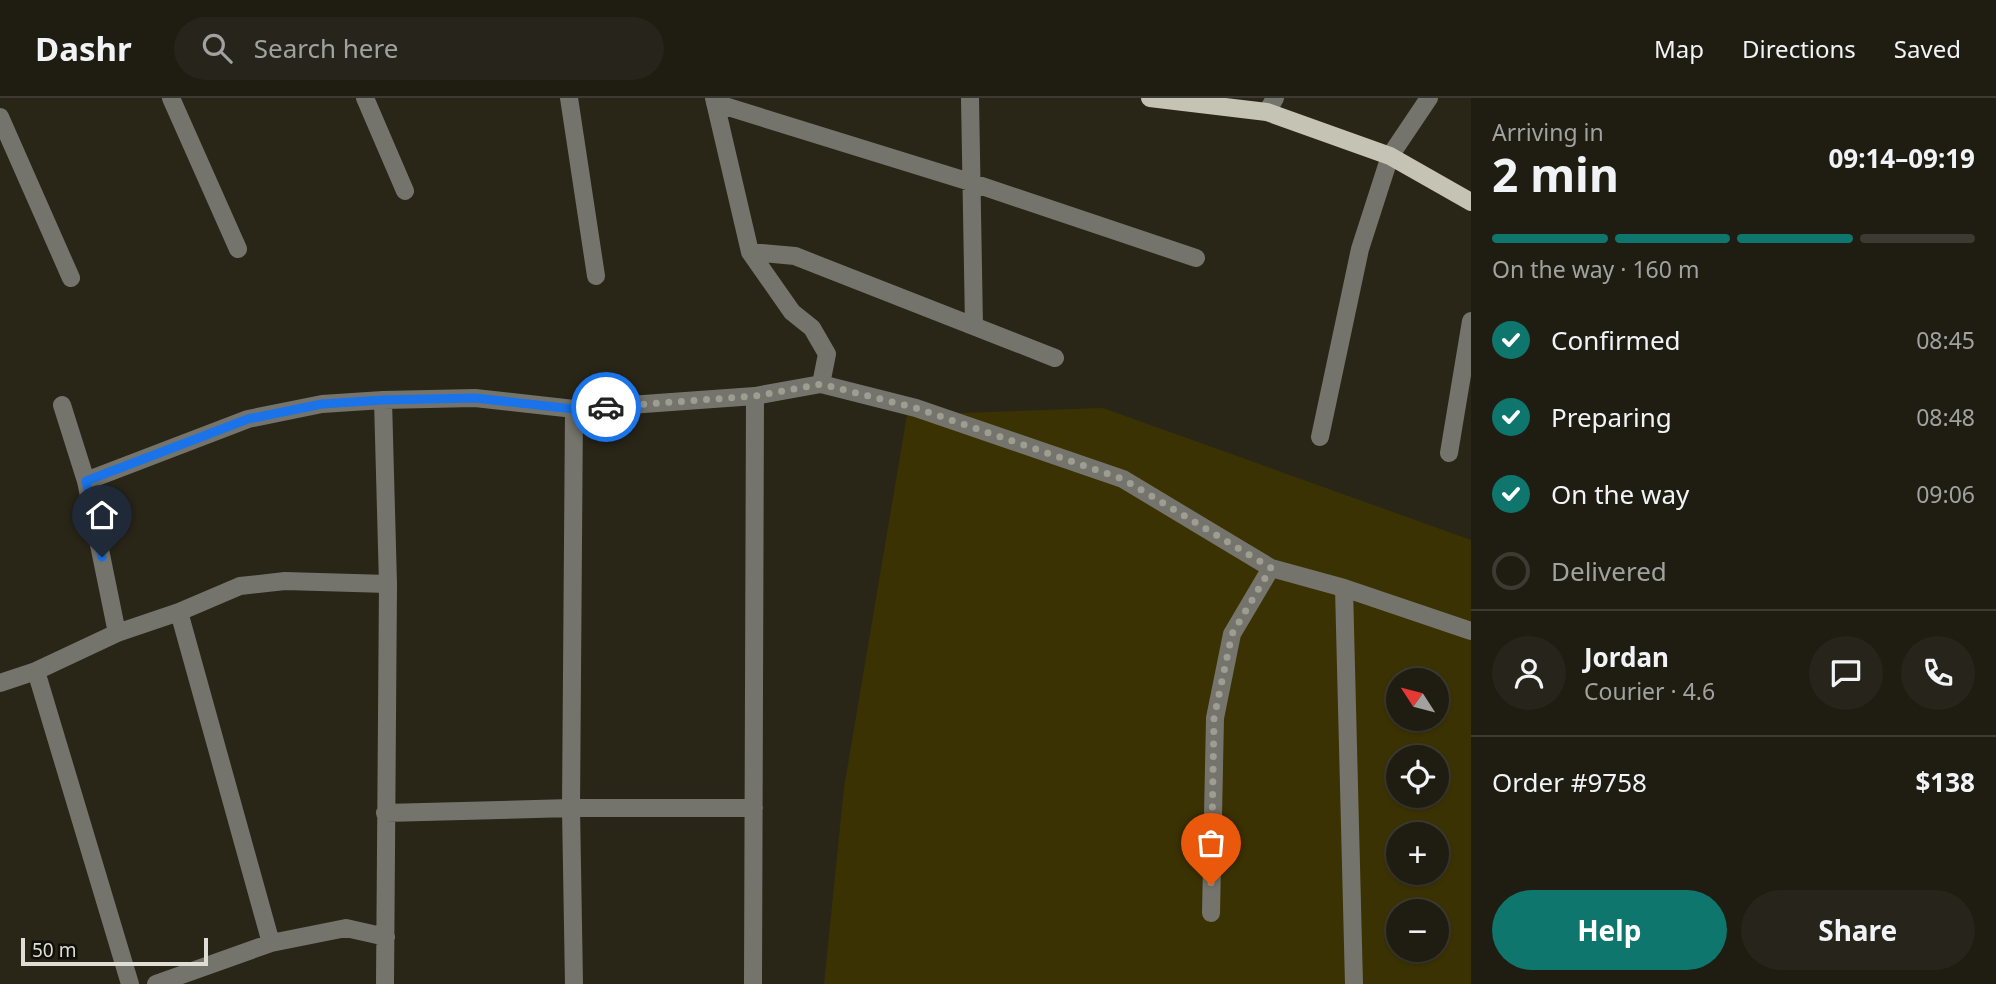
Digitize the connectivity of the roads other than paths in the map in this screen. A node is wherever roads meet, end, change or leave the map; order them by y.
1 (171, 98) edge
2 (365, 98) edge
3 (569, 98) edge
4 (970, 98) edge
5 (1152, 98) edge
6 (1429, 98) edge
7 (714, 101) edge
8 (1271, 105) edge
9 (0, 117) edge
10 (1390, 156) junction
11 (970, 182) junction
12 (405, 191) dead end
13 (1471, 202) edge
14 (238, 249) dead end
15 (750, 252) junction
16 (1196, 258) dead end
17 (596, 276) dead end
18 (71, 278) dead end
19 (1471, 321) edge
20 (974, 326) junction
21 (1055, 358) dead end
22 (821, 384) junction
23 (755, 396) junction
24 (383, 400) junction
25 (62, 405) dead end
26 (574, 409) junction
27 (1320, 436) dead end
28 (1449, 453) dead end
29 (86, 481) junction
30 (1271, 568) junction
31 (388, 583) junction
32 (1344, 589) junction
33 (179, 612) junction
34 (1471, 631) edge
35 (117, 633) junction
36 (36, 671) junction
37 (0, 683) edge
38 (571, 808) junction
39 (754, 808) junction
40 (385, 813) junction
41 (1210, 913) dead end
42 (386, 937) junction
43 (271, 943) junction
44 (130, 984) edge
45 (156, 984) edge
46 (385, 984) edge
47 (574, 984) edge
48 (753, 984) edge
49 (1354, 984) edge

1 - 14 street
2 - 12 street
3 - 17 street
4 - 11 street
5 - 8 main road
6 - 10 street
7 - 11 street
7 - 15 street
8 - 10 main road
9 - 18 street
10 - 13 main road
10 - 27 street
11 - 16 street
11 - 20 street
15 - 20 street
15 - 22 street
19 - 28 street
20 - 21 street
22 - 23 street
22 - 30 street
23 - 26 street
23 - 39 street
24 - 26 street
24 - 29 street
24 - 31 street
25 - 29 street
26 - 38 street
29 - 35 street
30 - 32 street
30 - 41 street
31 - 33 street
31 - 40 street
32 - 34 street
32 - 49 street
33 - 35 street
33 - 43 street
35 - 36 street
36 - 37 street
36 - 44 street
38 - 39 street
38 - 40 street
38 - 47 street
39 - 48 street
40 - 42 street
42 - 43 street
42 - 46 street
43 - 45 street

